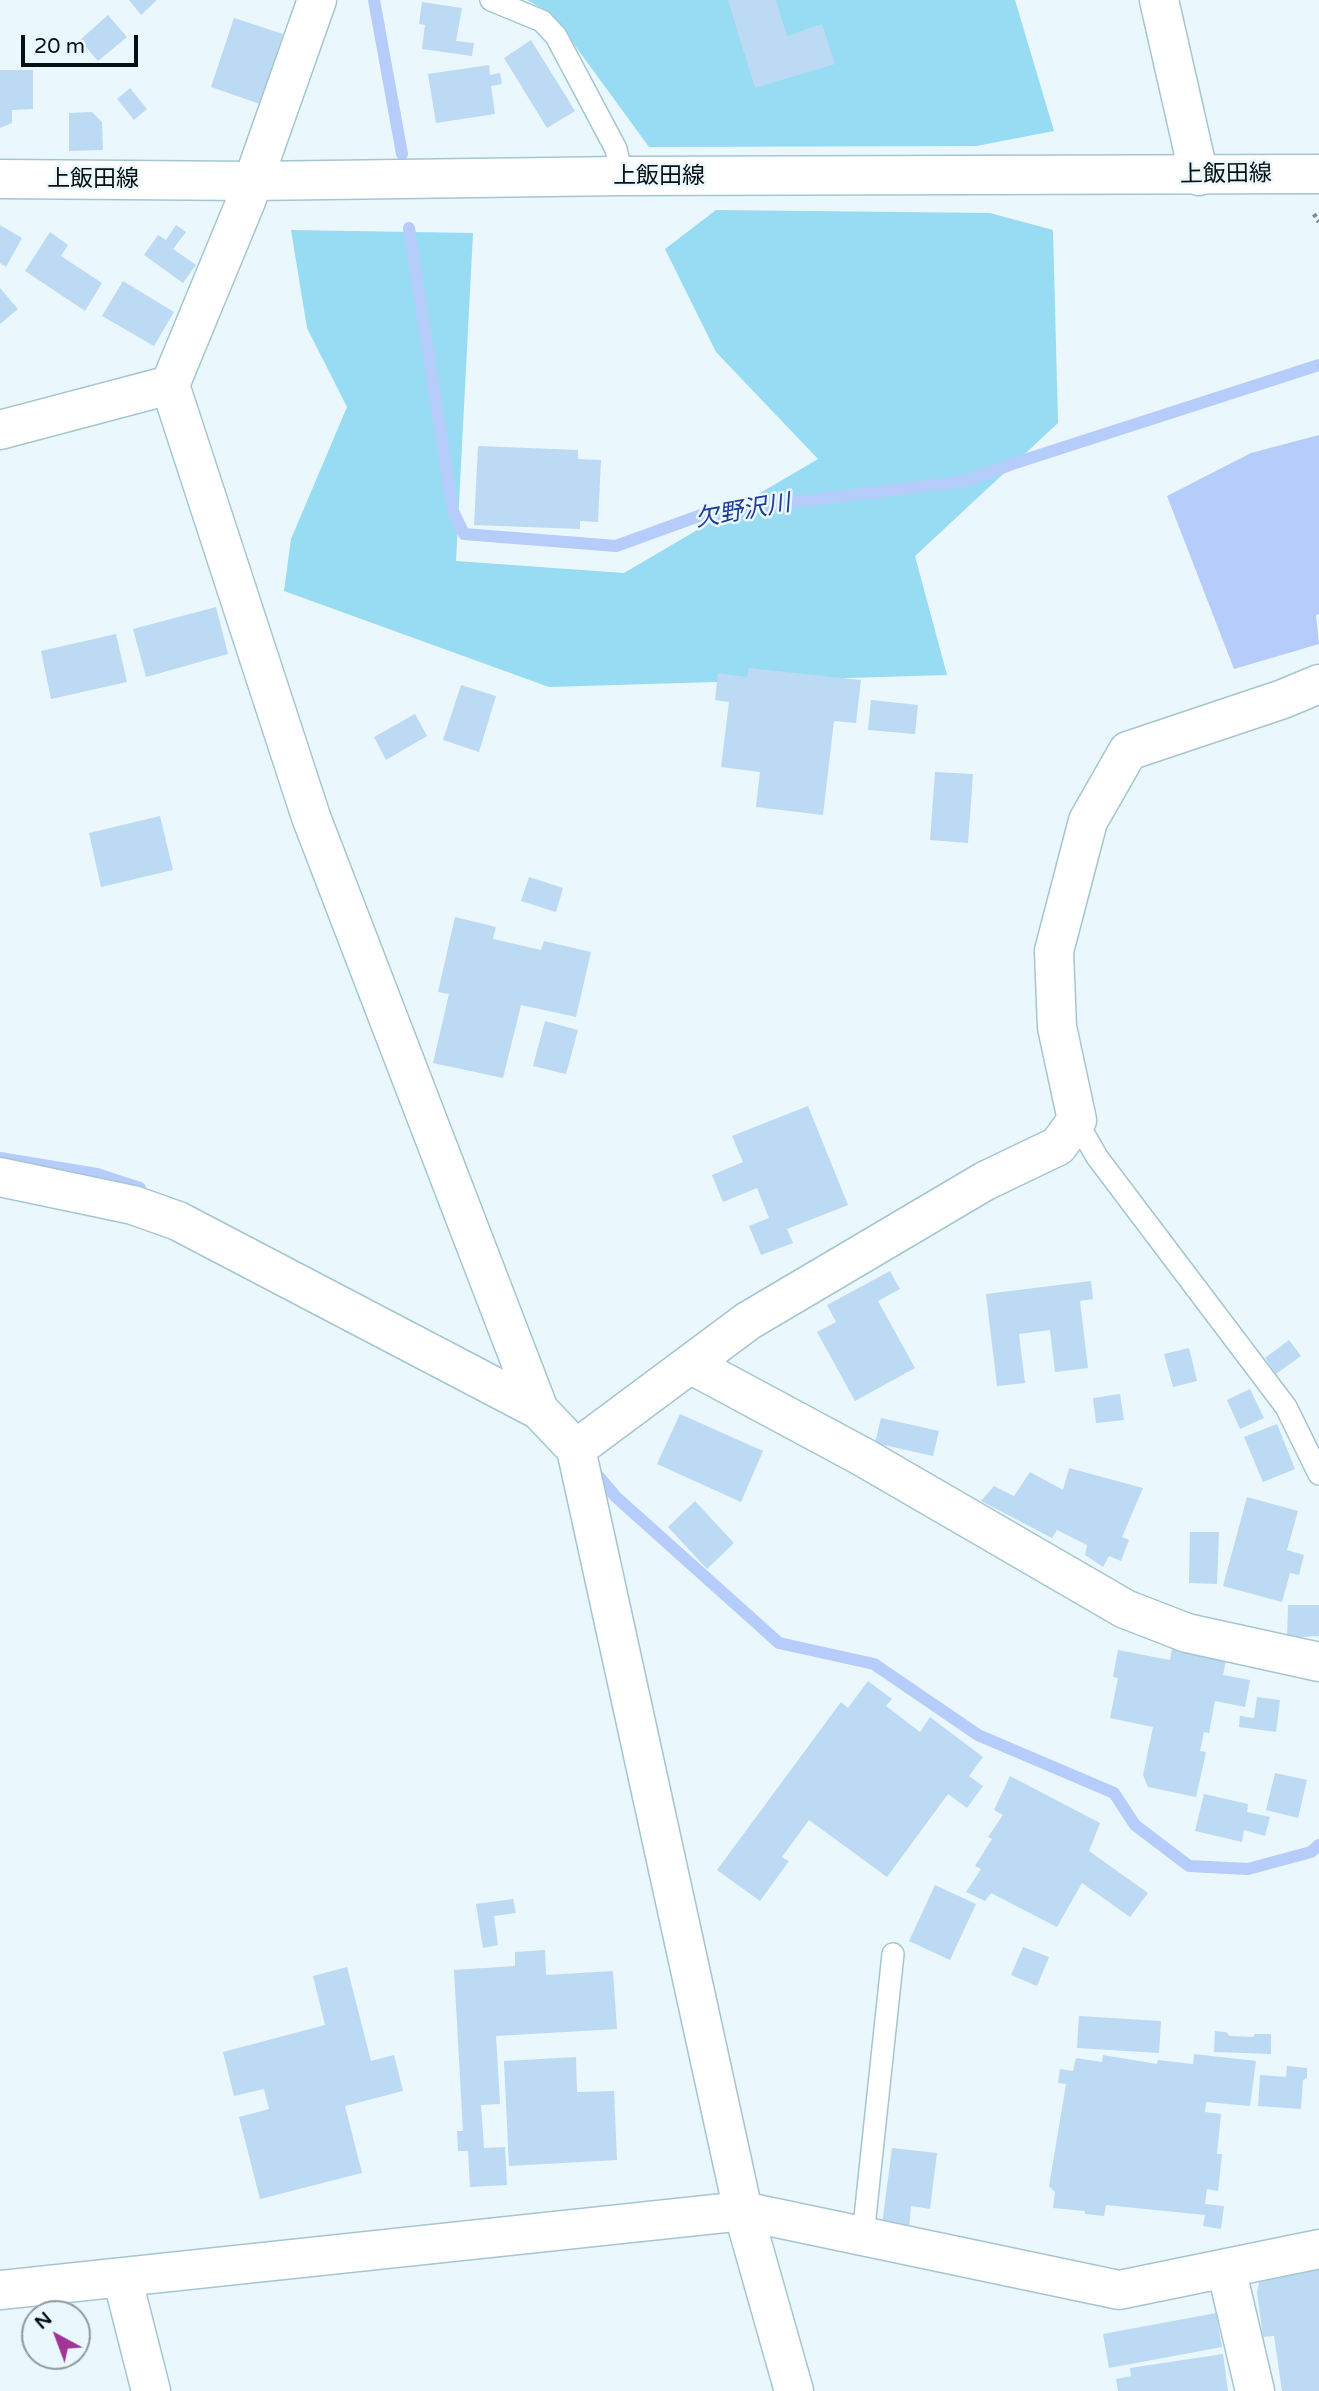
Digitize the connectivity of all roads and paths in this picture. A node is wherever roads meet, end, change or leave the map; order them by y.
1 (317, 0) edge
2 (491, 0) edge
3 (1159, 0) edge
4 (1319, 174) edge
5 (622, 176) junction
6 (1199, 176) junction
7 (0, 179) edge
8 (253, 181) junction
9 (170, 385) junction
10 (0, 430) edge
11 (1319, 684) edge
12 (1071, 1128) junction
13 (0, 1177) edge
14 (690, 1364) junction
15 (539, 1410) junction
16 (576, 1449) junction
17 (1319, 1474) edge
18 (1319, 1662) edge
19 (893, 1954) dead end
20 (743, 2211) junction
21 (863, 2236) junction
22 (1319, 2249) edge
23 (1226, 2268) junction
24 (122, 2277) junction
25 (0, 2290) edge
26 (151, 2391) edge
27 (794, 2391) edge
28 (1255, 2391) edge

1 - 8 street
2 - 5 lane
3 - 6 street
4 - 6 street, 上飯田線
5 - 6 street, 上飯田線
5 - 8 street, 上飯田線
7 - 8 street, 上飯田線
8 - 9 street
9 - 10 street
9 - 15 street
11 - 12 street
12 - 14 street
12 - 17 lane
13 - 15 street
14 - 16 street
14 - 18 street
15 - 16 street
16 - 20 street
19 - 21 lane
20 - 21 street
20 - 24 street
20 - 27 street
21 - 23 street
22 - 23 street
23 - 28 street
24 - 25 street
24 - 26 street

